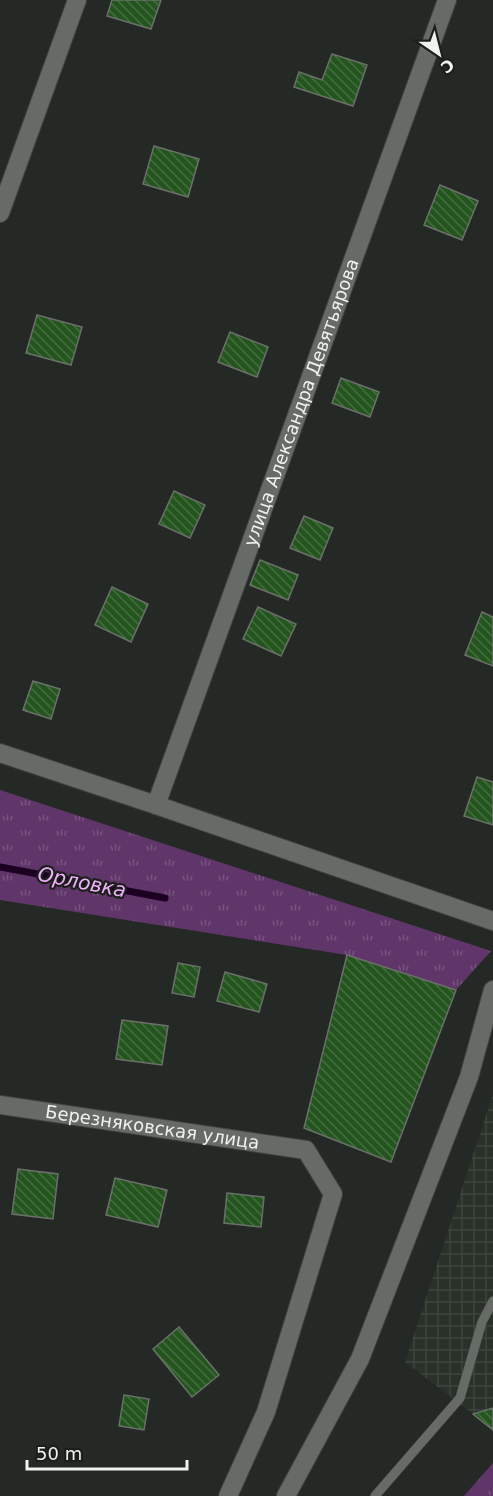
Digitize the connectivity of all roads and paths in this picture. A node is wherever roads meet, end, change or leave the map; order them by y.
1 (77, 0) edge
2 (447, 0) edge
3 (0, 213) edge
4 (0, 753) edge
5 (156, 805) junction
6 (493, 921) edge
7 (493, 990) edge
8 (0, 1105) edge
9 (493, 1301) edge
10 (228, 1496) edge
11 (286, 1496) edge
12 (375, 1496) edge

1 - 3 street
2 - 5 street, улица Александра Девятьярова
4 - 5 street
5 - 6 street
7 - 11 street
8 - 10 street, Березняковская улица
9 - 12 lane

